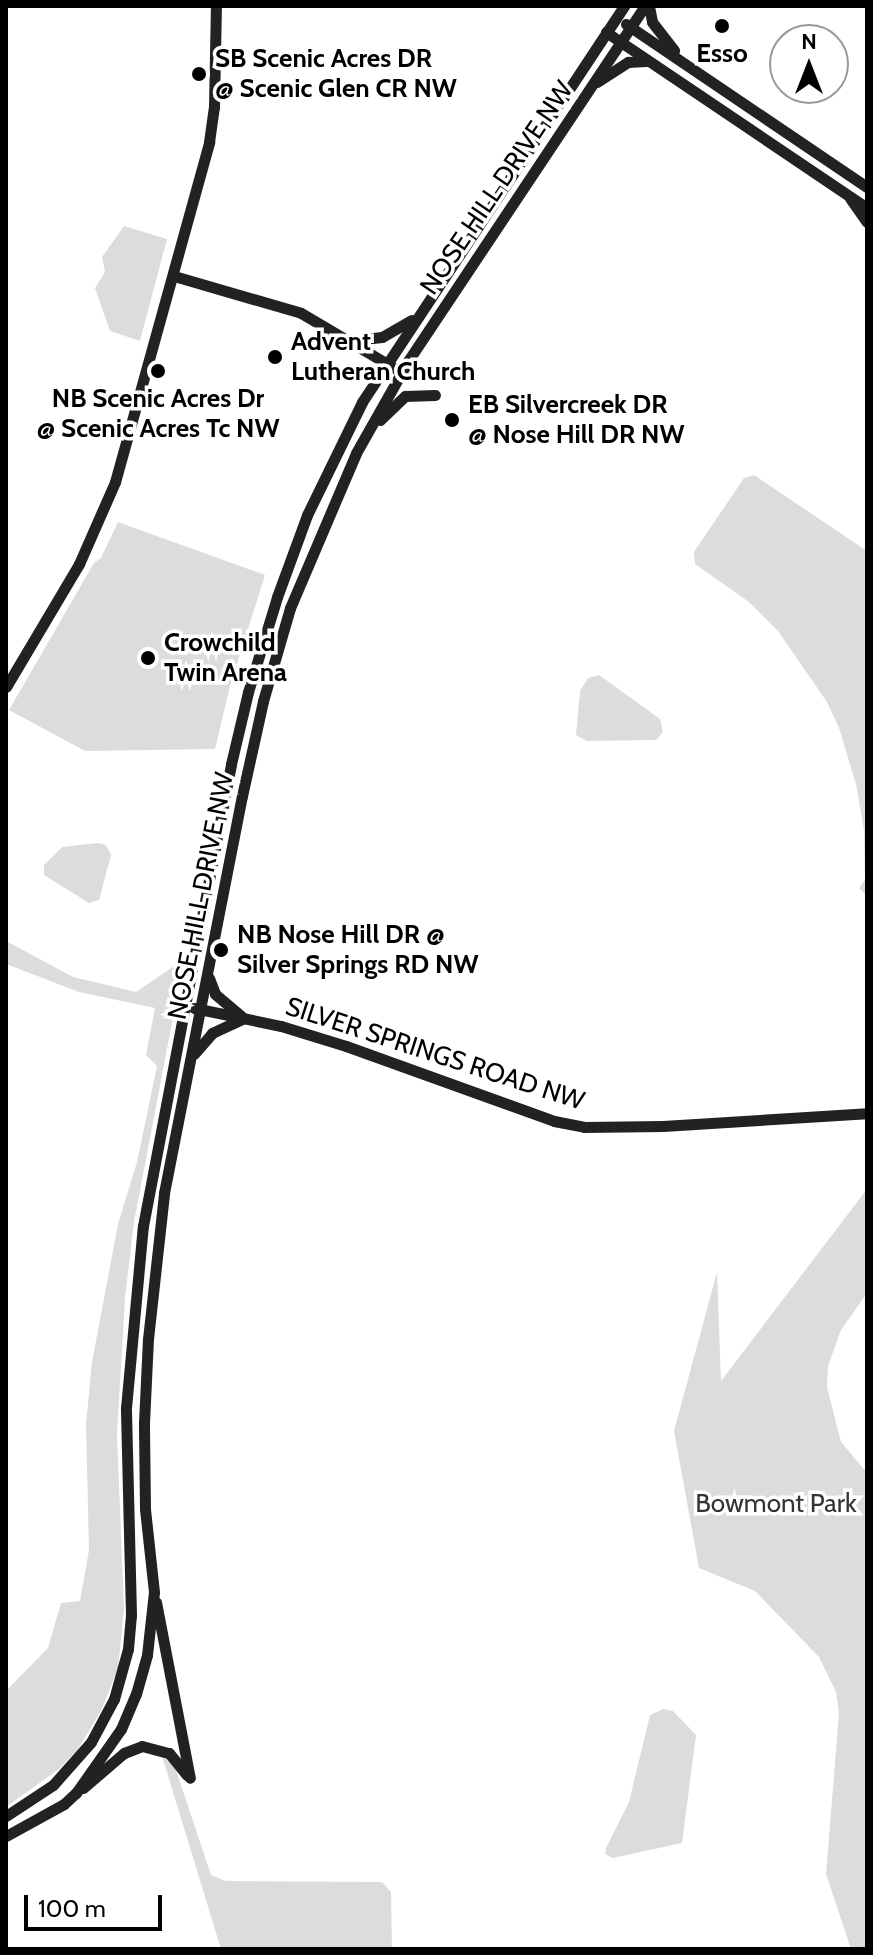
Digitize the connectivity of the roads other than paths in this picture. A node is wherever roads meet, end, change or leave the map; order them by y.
1 (216, 6) edge
2 (624, 6) edge
3 (647, 6) edge
4 (616, 17) junction
5 (630, 27) junction
6 (606, 32) junction
7 (620, 42) junction
8 (682, 60) junction
9 (647, 61) junction
10 (592, 85) junction
11 (760, 113) junction
12 (748, 129) junction
13 (867, 187) edge
14 (850, 197) junction
15 (867, 208) edge
16 (867, 222) edge
17 (174, 276) junction
18 (422, 313) junction
19 (354, 340) junction
20 (387, 362) junction
21 (401, 372) junction
22 (435, 395) dead end
23 (364, 439) junction
24 (6, 687) edge
25 (208, 976) junction
26 (183, 1006) junction
27 (201, 1010) junction
28 (244, 1018) junction
29 (193, 1055) junction
30 (867, 1113) edge
31 (154, 1592) junction
32 (76, 1793) junction
33 (6, 1816) edge
34 (6, 1836) edge

1 - 17 main road
2 - 4 main road, NOSE HILL DRIVE NW
3 - 5 main road, NOSE HILL DRIVE NW
3 - 8 main road
4 - 5 main road
4 - 6 main road, NOSE HILL DRIVE NW
5 - 7 main road, NOSE HILL DRIVE NW
5 - 8 main road
6 - 7 main road
6 - 18 main road, NOSE HILL DRIVE NW
7 - 9 main road
7 - 10 main road, NOSE HILL DRIVE NW
8 - 11 main road
9 - 10 main road
9 - 12 main road
10 - 21 main road, NOSE HILL DRIVE NW
11 - 12 main road
11 - 13 main road
12 - 14 main road
14 - 15 main road
14 - 16 main road
17 - 19 main road
17 - 24 main road
18 - 19 main road
18 - 20 main road, NOSE HILL DRIVE NW
19 - 20 main road
20 - 21 main road
20 - 26 main road, NOSE HILL DRIVE NW
21 - 23 main road, NOSE HILL DRIVE NW
22 - 23 main road
23 - 25 main road, NOSE HILL DRIVE NW
25 - 27 main road, NOSE HILL DRIVE NW
25 - 28 main road
26 - 27 main road, SILVER SPRINGS ROAD NW
26 - 33 main road, NOSE HILL DRIVE NW
27 - 28 main road, SILVER SPRINGS ROAD NW
27 - 29 main road, NOSE HILL DRIVE NW
28 - 29 main road
28 - 30 main road, SILVER SPRINGS ROAD NW
29 - 31 main road, NOSE HILL DRIVE NW
31 - 32 main road, NOSE HILL DRIVE NW
31 - 32 main road
32 - 34 main road, NOSE HILL DRIVE NW

